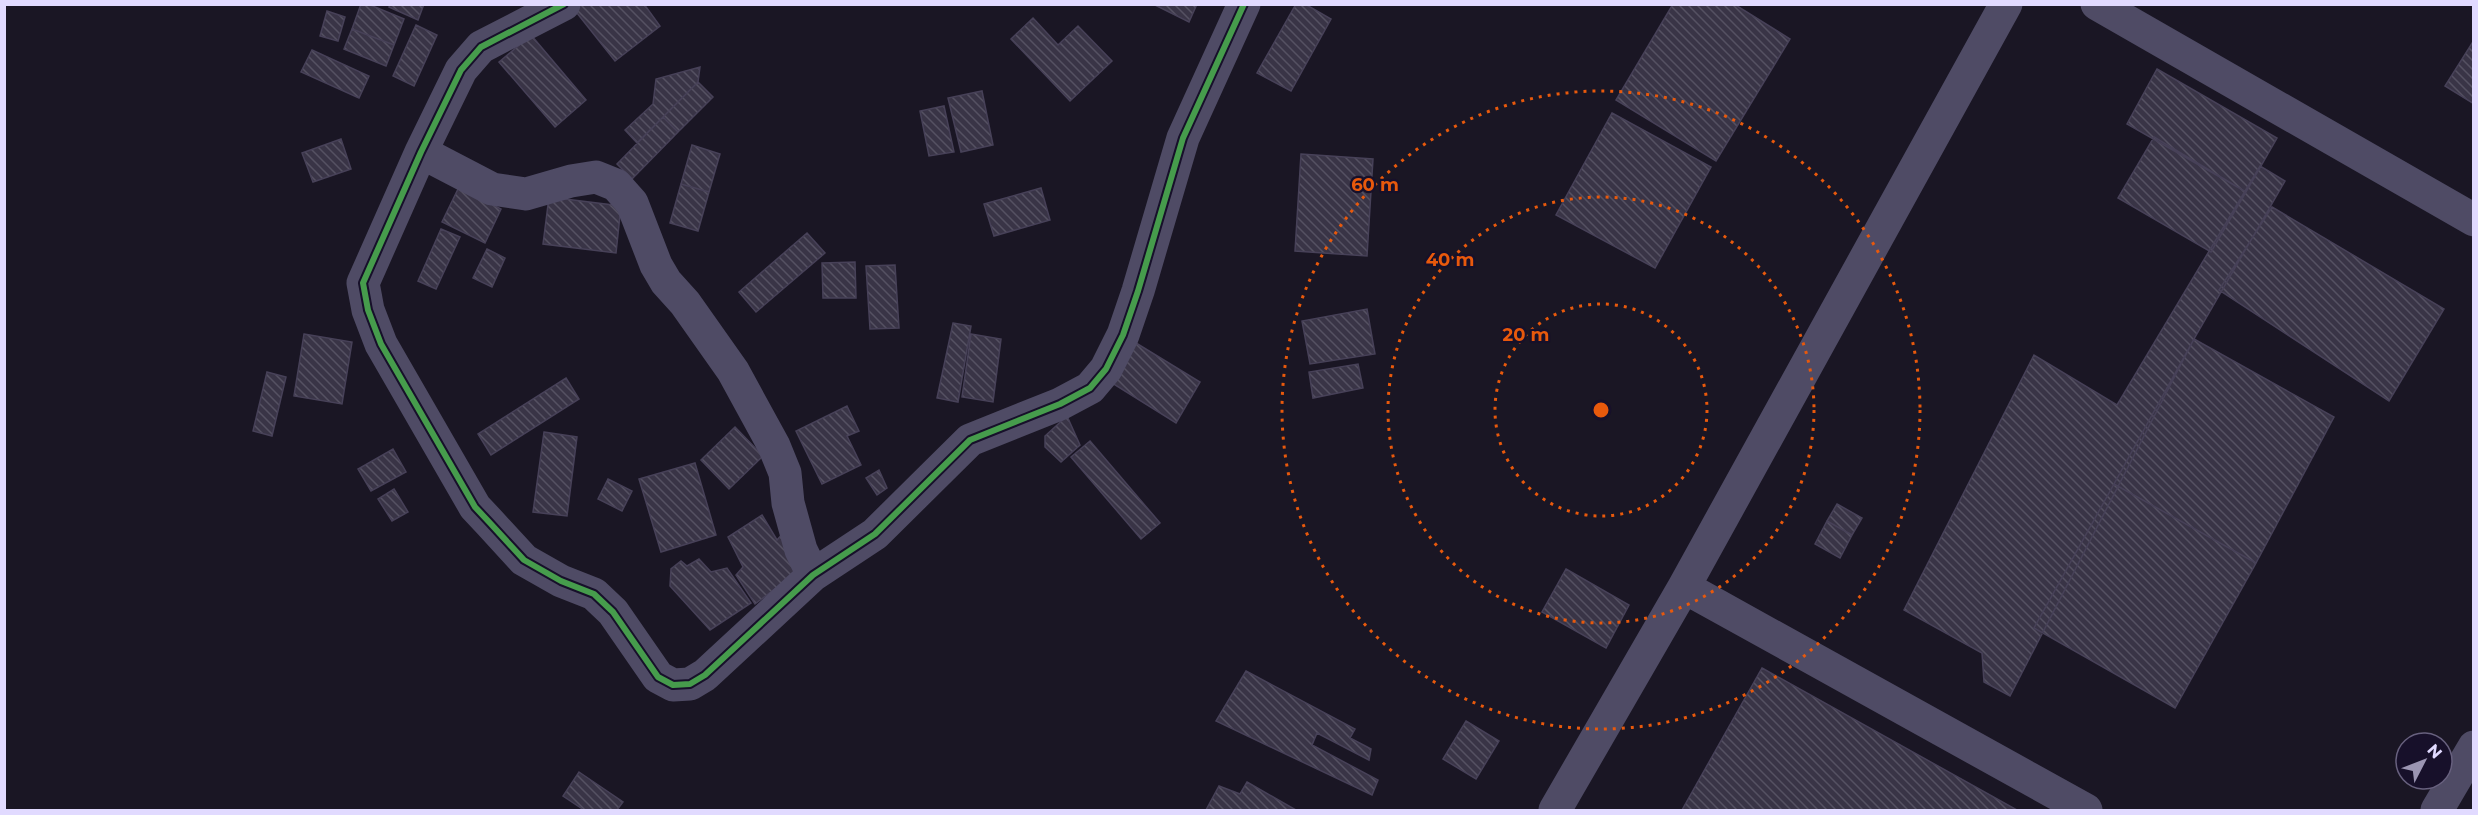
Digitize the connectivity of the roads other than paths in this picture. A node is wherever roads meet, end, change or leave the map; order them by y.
1 (564, 4) edge
2 (1244, 4) edge
3 (2006, 4) edge
4 (2097, 4) edge
5 (421, 152) junction
6 (2474, 220) edge
7 (813, 575) junction
8 (1684, 588) junction
9 (2474, 747) edge
10 (1556, 810) edge
11 (2086, 810) edge
12 (2437, 810) edge

1 - 5 street
2 - 7 street
3 - 8 street
4 - 6 street
5 - 7 street
5 - 7 street
8 - 10 street
8 - 11 street
9 - 12 street

